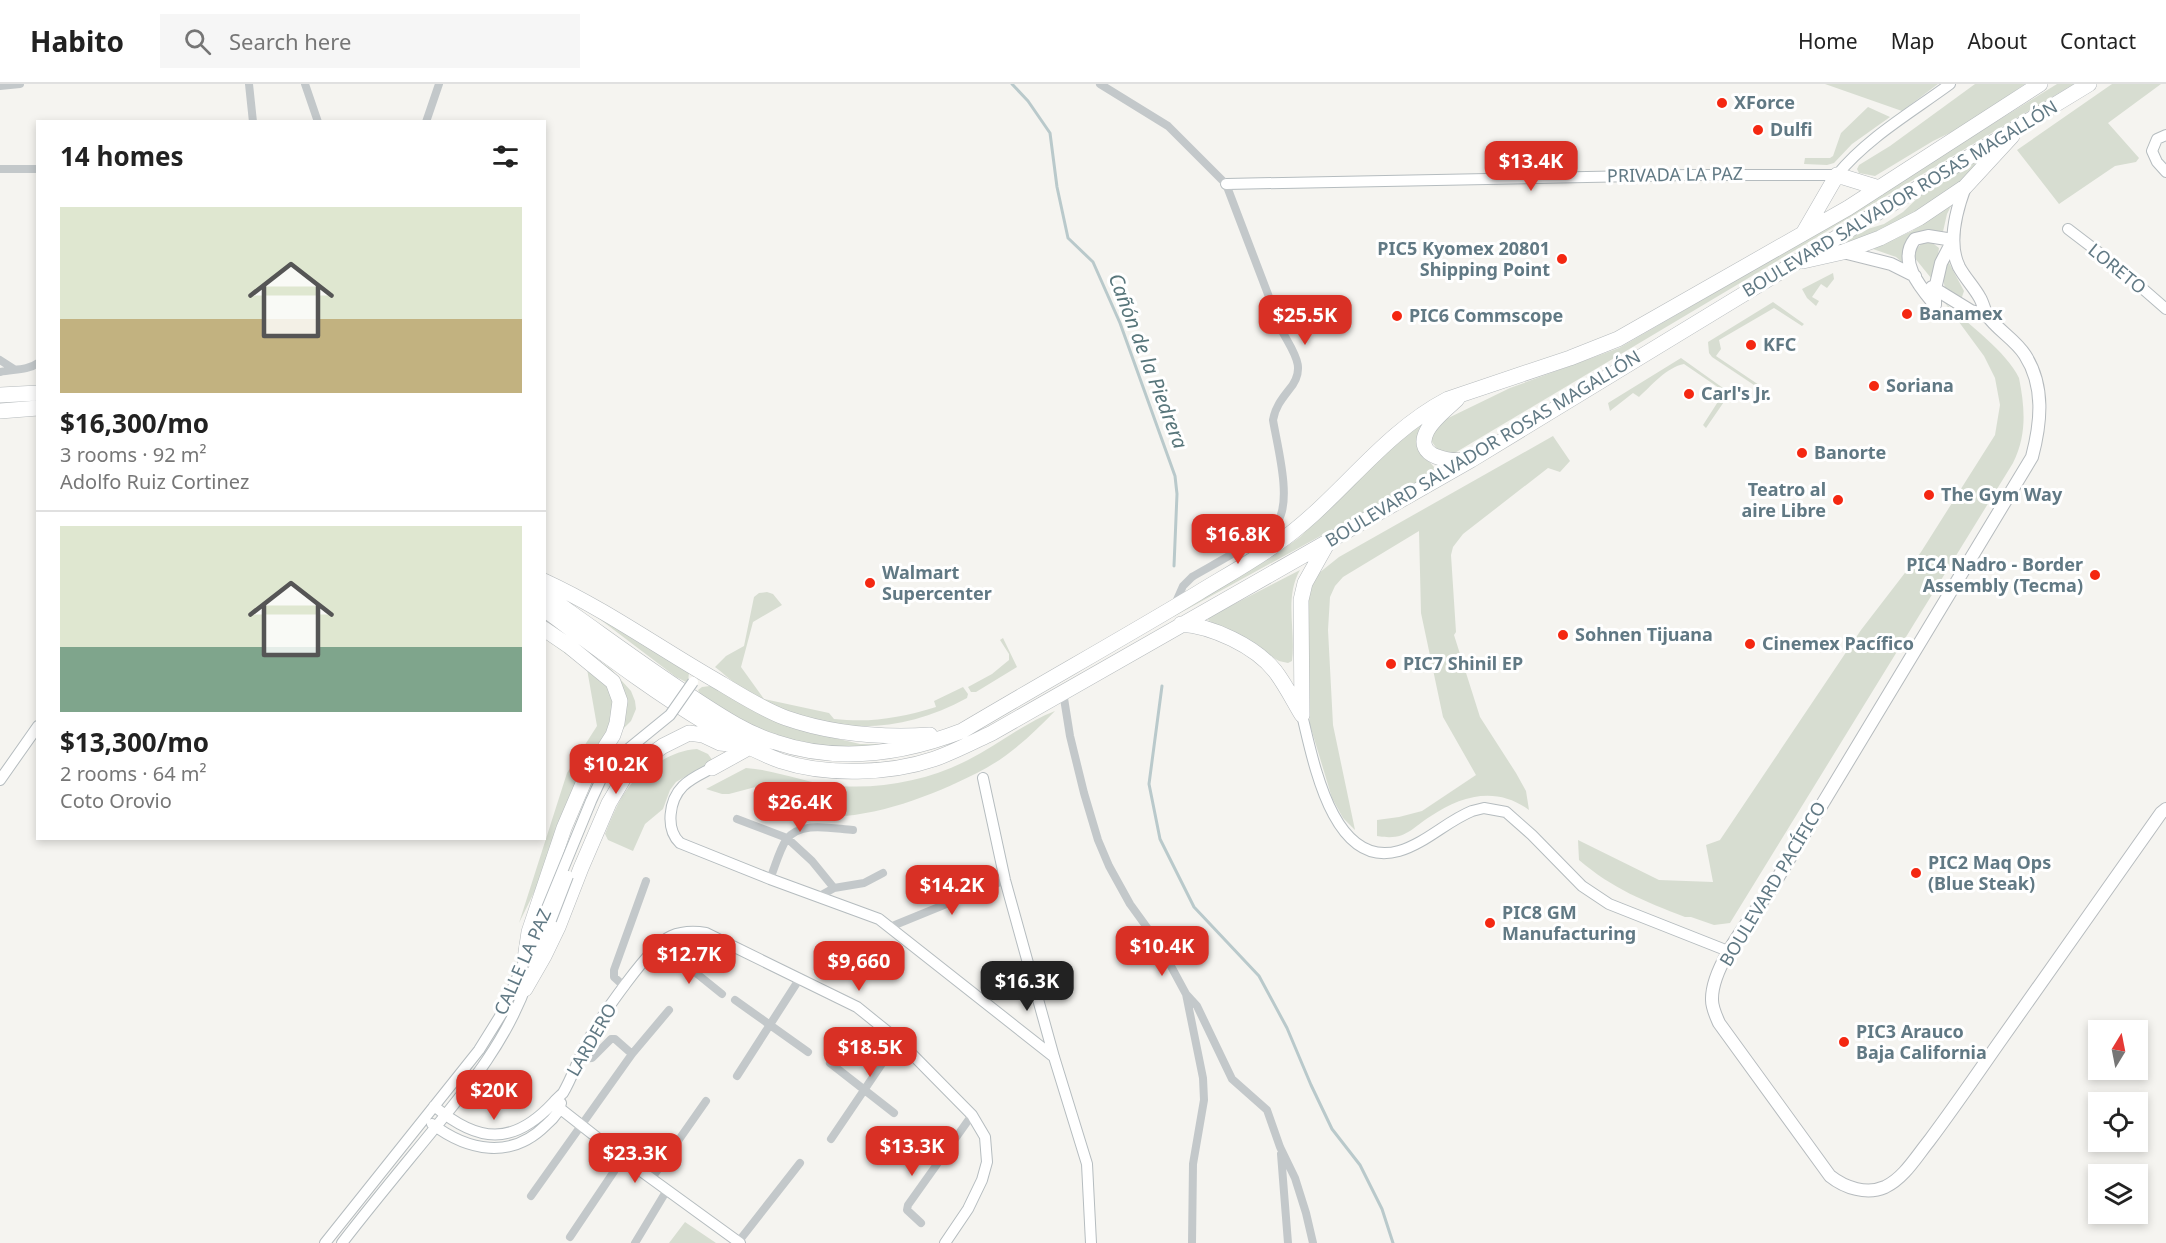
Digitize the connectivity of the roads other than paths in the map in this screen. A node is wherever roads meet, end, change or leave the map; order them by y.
1 (21, 84) edge
2 (249, 84) edge
3 (305, 84) edge
4 (439, 84) edge
5 (1100, 84) edge
6 (1950, 84) edge
7 (2040, 84) edge
8 (2089, 84) edge
9 (0, 86) edge
10 (253, 120) edge
11 (317, 120) edge
12 (427, 120) edge
13 (2025, 123) junction
14 (2166, 135) edge
15 (0, 169) edge
16 (36, 169) edge
17 (2166, 172) edge
18 (1837, 175) junction
19 (1226, 184) junction
20 (1965, 187) junction
21 (1879, 188) junction
22 (2068, 229) dead end
23 (1803, 234) junction
24 (1953, 240) junction
25 (1843, 252) junction
26 (1794, 263) junction
27 (1913, 275) junction
28 (1935, 289) junction
29 (2166, 309) edge
30 (1988, 315) junction
31 (0, 360) edge
32 (36, 364) edge
33 (14, 369) junction
34 (0, 372) edge
35 (36, 393) edge
36 (1464, 393) junction
37 (0, 395) edge
38 (36, 408) edge
39 (0, 411) edge
40 (1471, 460) junction
41 (1328, 541) junction
42 (546, 582) edge
43 (546, 595) edge
44 (1174, 608) junction
45 (546, 610) edge
46 (1181, 624) junction
47 (546, 630) edge
48 (698, 678) junction
49 (1063, 692) junction
50 (1302, 715) junction
51 (36, 729) edge
52 (963, 731) junction
53 (714, 741) junction
54 (748, 746) junction
55 (712, 768) junction
56 (982, 778) dead end
57 (0, 780) edge
58 (2166, 809) edge
59 (737, 819) dead end
60 (854, 830) dead end
61 (787, 838) junction
62 (883, 873) dead end
63 (770, 879) junction
64 (1005, 880) junction
65 (646, 881) dead end
66 (834, 888) junction
67 (818, 897) junction
68 (547, 919) junction
69 (890, 927) junction
70 (660, 944) junction
71 (1728, 951) junction
72 (525, 959) junction
73 (800, 978) junction
74 (625, 987) junction
75 (525, 989) junction
76 (722, 994) dead end
77 (1186, 994) junction
78 (735, 1000) dead end
79 (669, 1010) dead end
80 (770, 1024) junction
81 (898, 1040) junction
82 (808, 1052) dead end
83 (632, 1054) junction
84 (1054, 1057) junction
85 (579, 1059) junction
86 (830, 1064) dead end
87 (737, 1076) dead end
88 (864, 1090) junction
89 (706, 1101) dead end
90 (434, 1106) junction
91 (556, 1106) junction
92 (894, 1113) dead end
93 (446, 1115) junction
94 (972, 1115) junction
95 (424, 1118) junction
96 (436, 1127) junction
97 (582, 1127) junction
98 (493, 1135) junction
99 (831, 1139) dead end
100 (1280, 1147) junction
101 (491, 1149) junction
102 (623, 1158) junction
103 (800, 1163) dead end
104 (652, 1178) junction
105 (667, 1190) junction
106 (531, 1196) dead end
107 (921, 1223) dead end
108 (570, 1237) dead end
109 (345, 1242) edge
110 (739, 1242) edge
111 (325, 1243) edge
112 (635, 1243) edge
113 (945, 1243) edge
114 (1091, 1243) edge
115 (1192, 1243) edge
116 (1288, 1243) edge
117 (1313, 1243) edge

1 - 9 street
2 - 10 street
3 - 11 street
4 - 12 street
5 - 19 street
6 - 18 street
7 - 21 highway, BOULEVARD SALVADOR ROSAS MAGALLÓN
8 - 13 highway, BOULEVARD SALVADOR ROSAS MAGALLÓN
13 - 20 highway
13 - 26 highway, BOULEVARD SALVADOR ROSAS MAGALLÓN
14 - 17 street
15 - 16 street
18 - 19 street, PRIVADA LA PAZ
18 - 21 highway
18 - 23 highway
19 - 44 street
20 - 24 main road, BOULEVARD PACÍFICO
20 - 25 highway
21 - 23 highway, BOULEVARD SALVADOR ROSAS MAGALLÓN
22 - 29 street, LORETO
23 - 36 highway, BOULEVARD SALVADOR ROSAS MAGALLÓN
24 - 27 main road
24 - 28 main road
24 - 30 main road, BOULEVARD PACÍFICO
25 - 26 highway
25 - 27 main road, BOULEVARD PACÍFICO
26 - 40 highway, BOULEVARD SALVADOR ROSAS MAGALLÓN
27 - 28 main road, BOULEVARD PACÍFICO
28 - 30 main road, BOULEVARD PACÍFICO
30 - 71 main road, BOULEVARD PACÍFICO
31 - 33 street
32 - 33 street
33 - 34 street
35 - 37 highway
36 - 40 highway
36 - 44 highway, BOULEVARD SALVADOR ROSAS MAGALLÓN
38 - 39 highway
40 - 41 highway, BOULEVARD SALVADOR ROSAS MAGALLÓN
41 - 46 highway, BOULEVARD SALVADOR ROSAS MAGALLÓN
41 - 50 highway
42 - 48 highway
43 - 52 highway, BOULEVARD SALVADOR ROSAS MAGALLÓN
44 - 52 highway, BOULEVARD SALVADOR ROSAS MAGALLÓN
45 - 54 highway, BOULEVARD SALVADOR ROSAS MAGALLÓN
46 - 49 highway, BOULEVARD SALVADOR ROSAS MAGALLÓN
46 - 50 highway
47 - 72 highway
48 - 52 highway
48 - 68 street, CALLE LA PAZ, bridge
49 - 54 highway, BOULEVARD SALVADOR ROSAS MAGALLÓN
49 - 77 street
50 - 71 street
51 - 57 street
53 - 54 highway
53 - 55 highway
53 - 75 highway
54 - 55 highway
55 - 63 street
56 - 64 street
58 - 71 main road, BOULEVARD PACÍFICO
59 - 61 street
60 - 61 street
61 - 63 street
61 - 66 street
62 - 66 street
63 - 67 street
64 - 69 street
64 - 84 street
65 - 74 street
66 - 67 street
67 - 69 street
68 - 72 street, CALLE LA PAZ
68 - 75 street, CALLE LA PAZ
69 - 84 street
70 - 73 street, LARDERO
70 - 74 street, LARDERO
70 - 76 street
72 - 90 street, CALLE LA PAZ
73 - 80 street
73 - 81 street, LARDERO
74 - 85 street, LARDERO
75 - 93 street, CALLE LA PAZ
77 - 100 street
77 - 115 street
78 - 80 street
79 - 83 street
80 - 82 street
80 - 87 street
81 - 88 street
81 - 94 street, LARDERO
83 - 85 street
83 - 97 street
84 - 114 street
85 - 91 street, LARDERO
86 - 88 street
88 - 92 street
88 - 99 street
89 - 104 street
90 - 93 street
90 - 95 street, CALLE LA PAZ
91 - 97 street
91 - 98 street
91 - 101 street
93 - 96 street, CALLE LA PAZ
93 - 98 street
94 - 107 street
94 - 113 street, LARDERO
95 - 96 street
95 - 111 street, CALLE LA PAZ
96 - 101 street
96 - 109 street, CALLE LA PAZ
97 - 102 street
97 - 106 street
98 - 101 street
100 - 116 street
100 - 117 street
102 - 104 street
102 - 108 street
103 - 110 street
104 - 105 street
105 - 110 street
105 - 112 street

